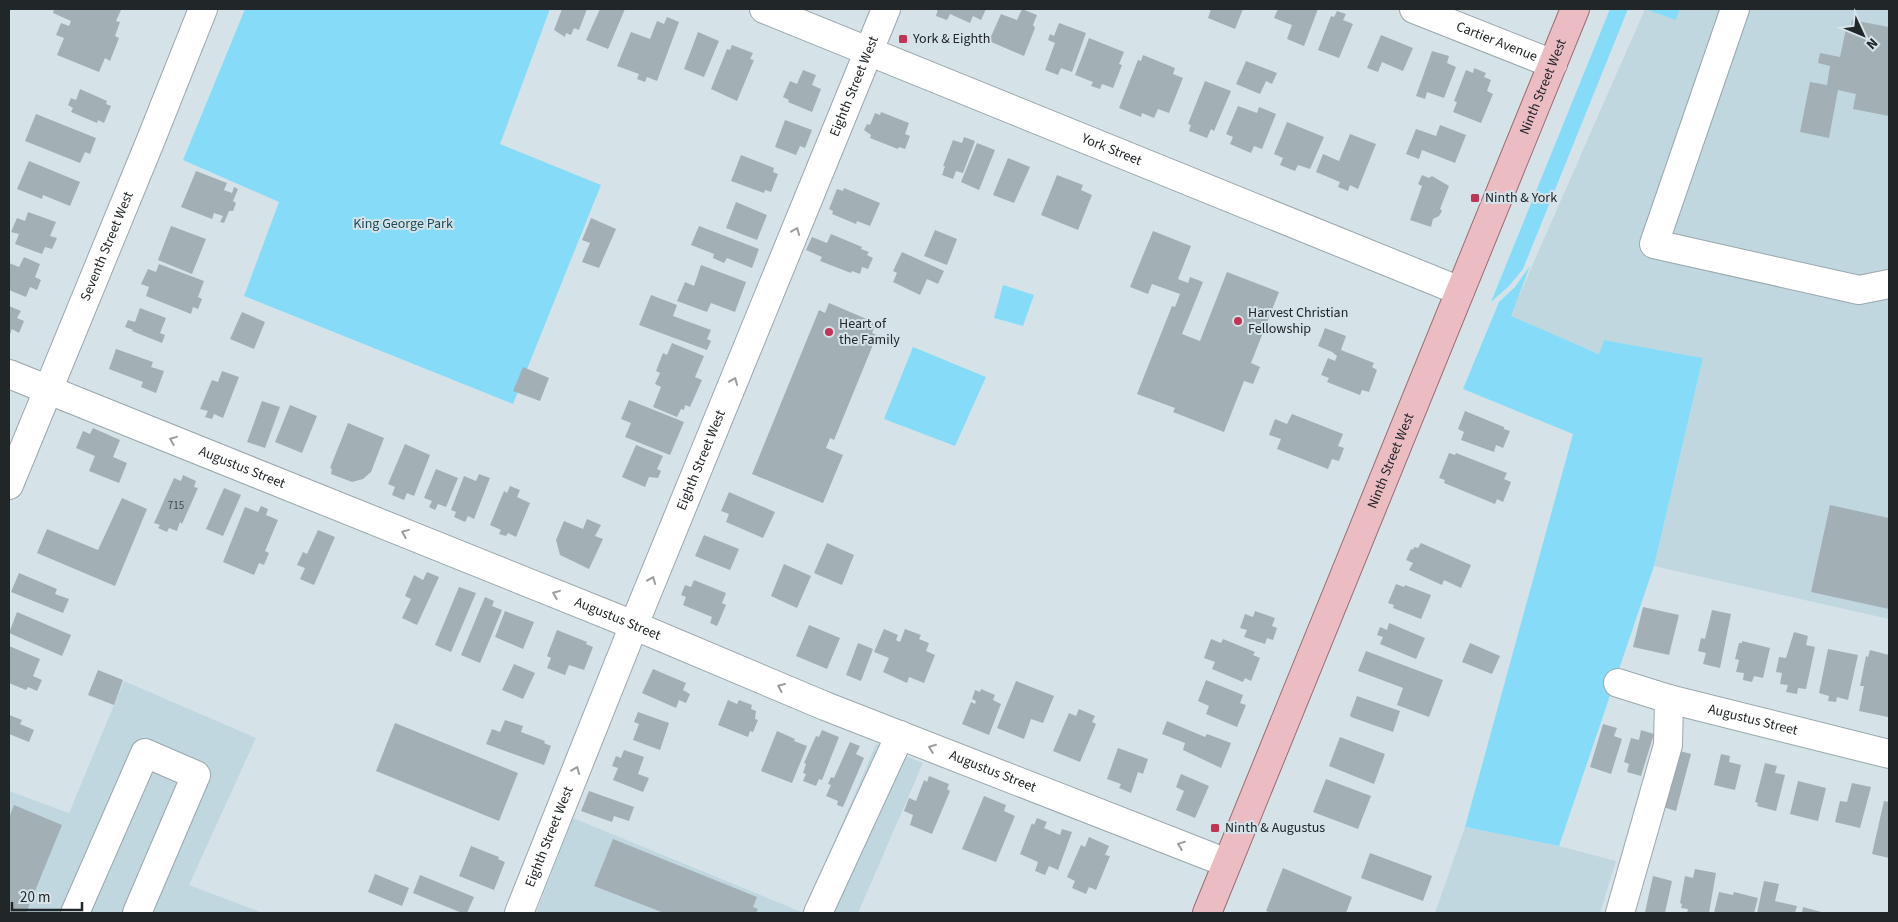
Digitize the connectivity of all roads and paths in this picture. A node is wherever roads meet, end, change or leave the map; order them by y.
1 (203, 9) edge
2 (764, 9) edge
3 (886, 9) edge
4 (1414, 9) edge
5 (1575, 9) edge
6 (1734, 9) edge
7 (870, 52) junction
8 (1553, 64) junction
9 (1889, 284) edge
10 (1460, 291) junction
11 (9, 374) edge
12 (48, 390) junction
13 (9, 485) edge
14 (634, 625) junction
15 (1618, 683) dead end
16 (1669, 699) junction
17 (900, 735) junction
18 (1889, 754) edge
19 (1227, 863) junction
20 (75, 913) edge
21 (137, 913) edge
22 (520, 913) edge
23 (818, 913) edge
24 (1207, 913) edge
25 (1620, 913) edge

1 - 12 street, Seventh Street West
2 - 7 street, York Street
3 - 7 street, Eighth Street West
4 - 8 street, Cartier Avenue
5 - 8 main road, Ninth Street West
6 - 9 street
7 - 10 street, York Street
14 -> 7 street, Eighth Street West
8 - 10 main road, Ninth Street West
10 - 19 main road, Ninth Street West
11 - 12 street, Augustus Street
12 - 13 street, Seventh Street West
14 -> 12 street, Augustus Street
17 -> 14 street, Augustus Street
22 -> 14 street, Eighth Street West
15 - 16 street, Augustus Street
16 - 18 street, Augustus Street
16 - 25 street
19 -> 17 street, Augustus Street
17 - 23 street
19 - 24 main road, Ninth Street West
20 - 21 street

